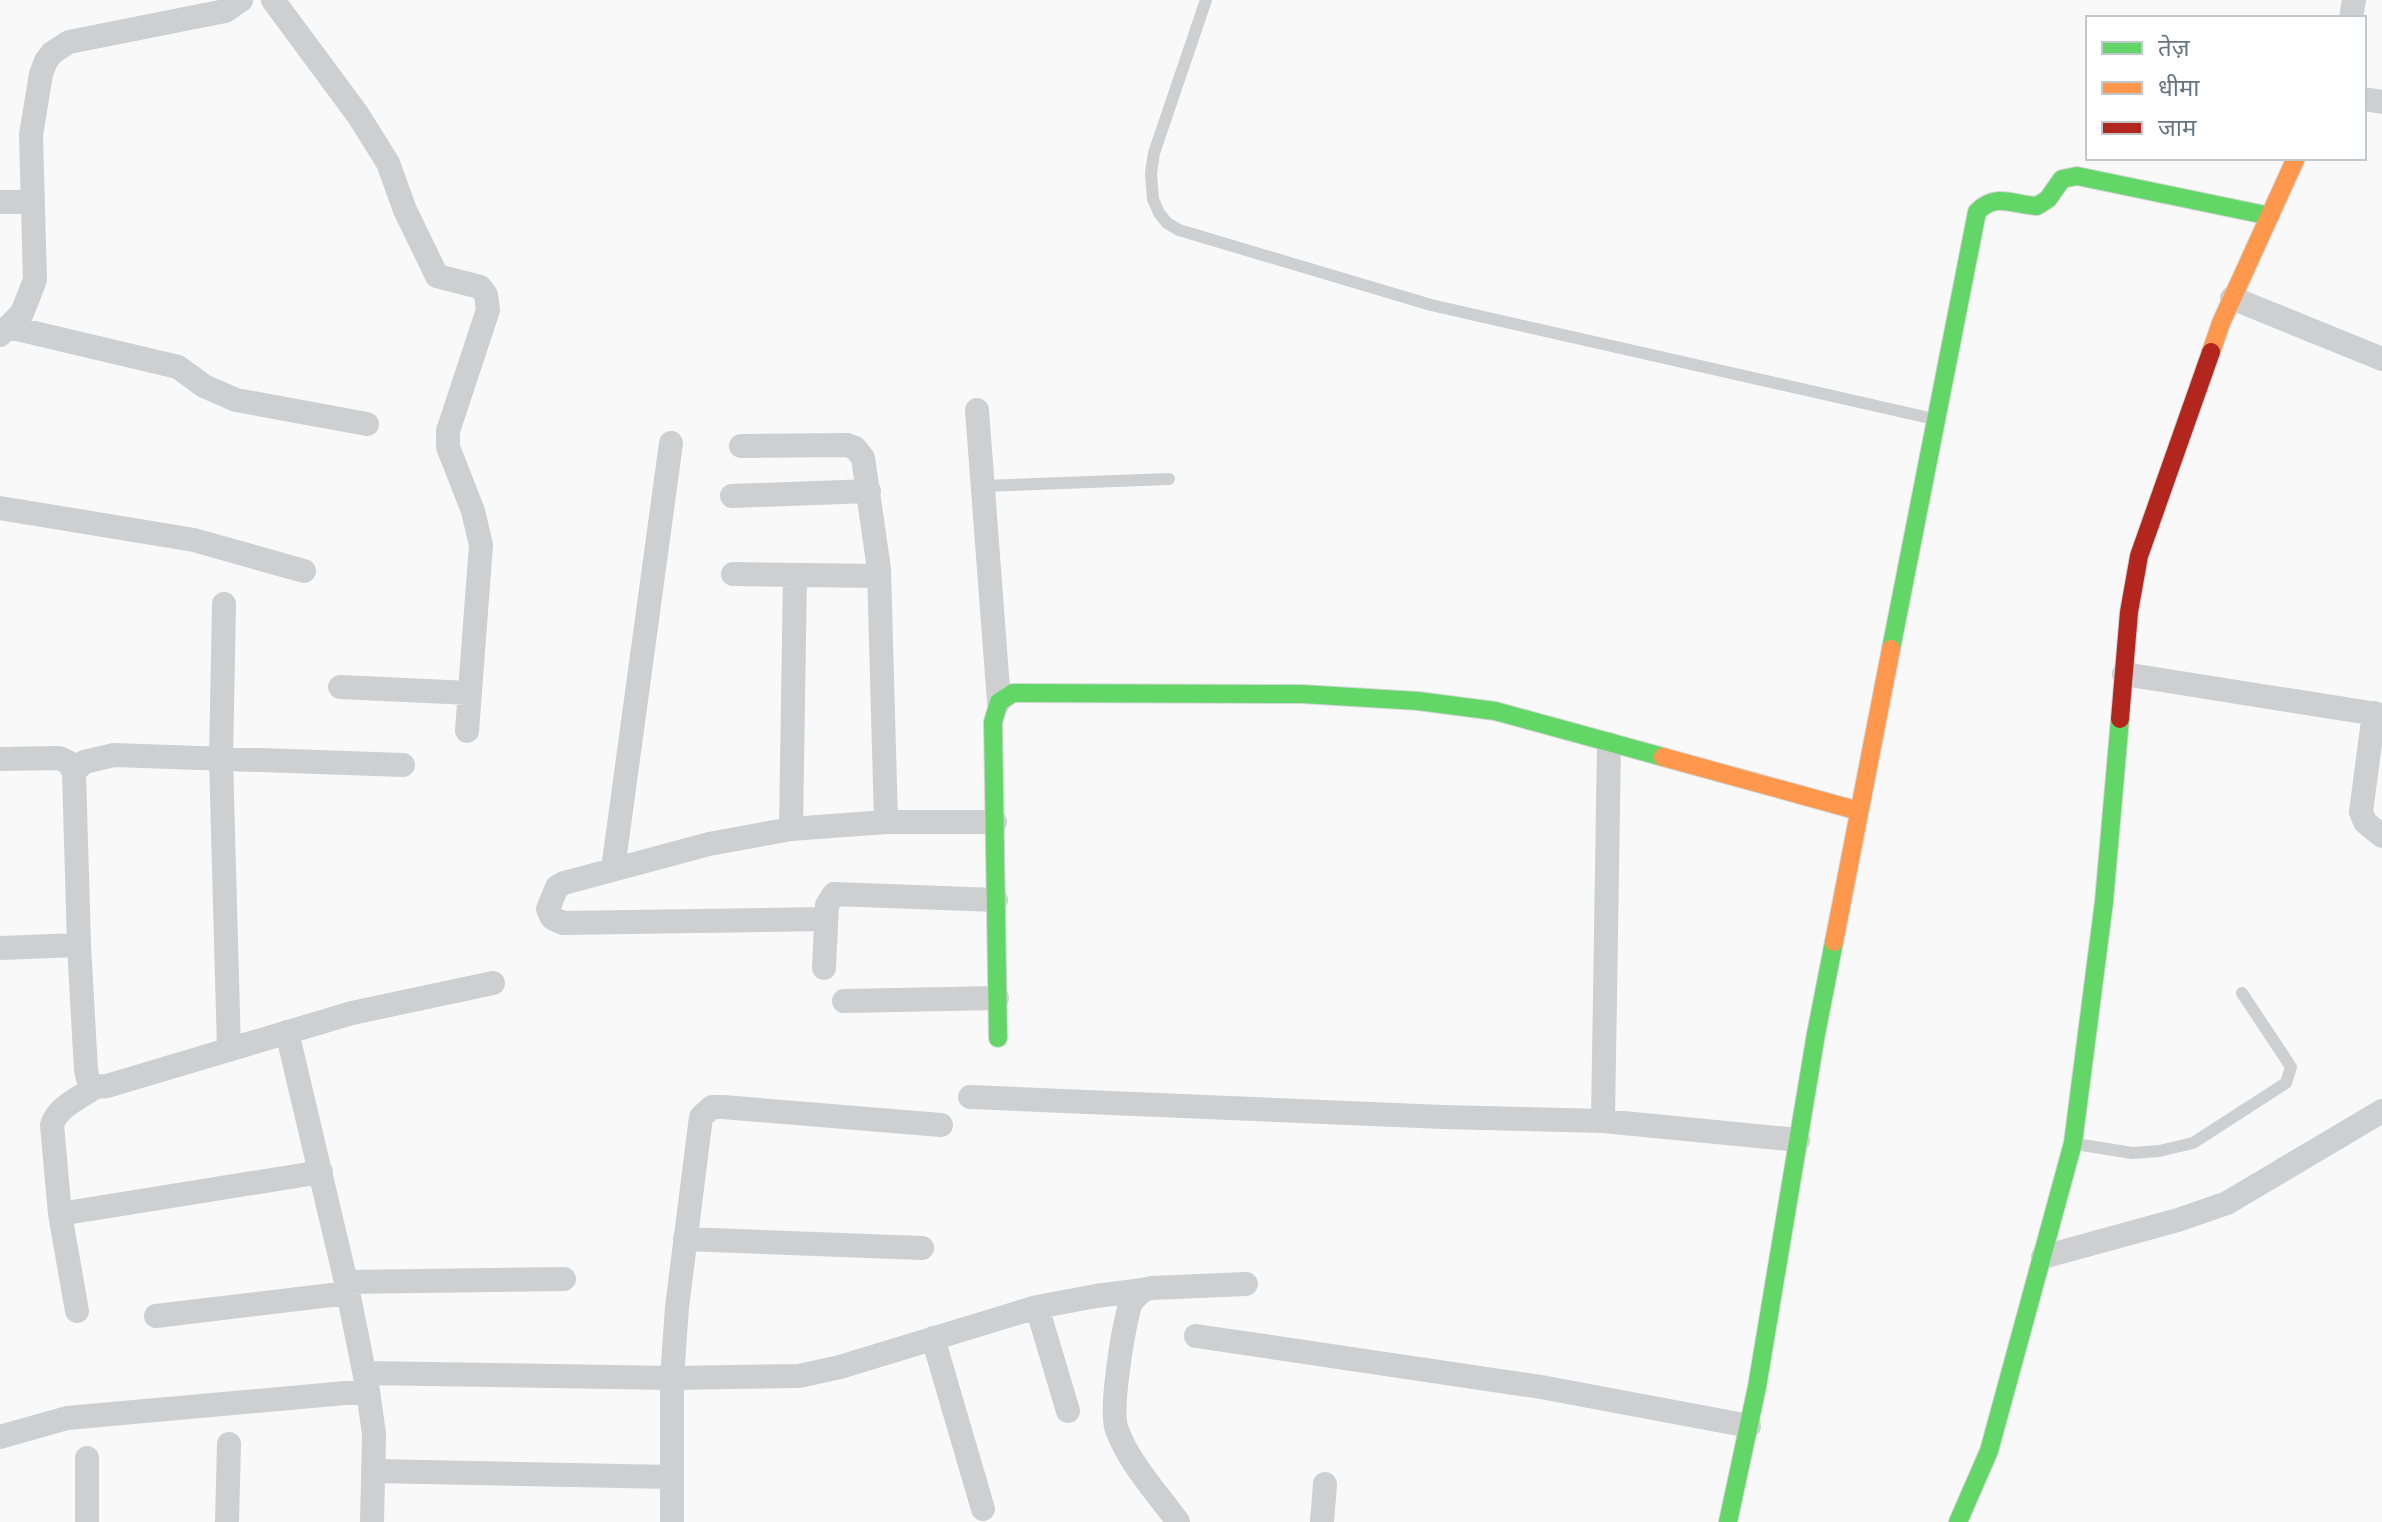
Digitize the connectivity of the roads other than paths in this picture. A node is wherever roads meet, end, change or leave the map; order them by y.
1 (241, 0) edge
2 (273, 0) edge
3 (1206, 0) edge
4 (2295, 160) edge
5 (0, 202) edge
6 (33, 202) junction
7 (2270, 216) junction
8 (2232, 298) junction
9 (4, 331) edge
10 (2382, 359) edge
11 (977, 410) dead end
12 (1935, 419) junction
13 (367, 424) dead end
14 (671, 443) dead end
15 (741, 446) dead end
16 (1169, 479) dead end
17 (983, 486) junction
18 (869, 491) junction
19 (732, 496) dead end
20 (0, 508) edge
21 (304, 571) dead end
22 (733, 574) dead end
23 (795, 575) junction
24 (879, 576) junction
25 (224, 604) dead end
26 (2124, 674) junction
27 (340, 687) dead end
28 (469, 693) junction
29 (999, 702) junction
30 (2378, 714) edge
31 (467, 731) dead end
32 (1609, 744) junction
33 (0, 759) edge
34 (221, 759) junction
35 (403, 765) dead end
36 (74, 772) junction
37 (1859, 811) junction
38 (886, 822) junction
39 (995, 822) junction
40 (791, 829) junction
41 (2382, 836) edge
42 (613, 869) junction
43 (996, 900) junction
44 (826, 919) junction
45 (79, 945) junction
46 (0, 948) edge
47 (824, 968) dead end
48 (493, 983) dead end
49 (2242, 993) dead end
50 (997, 998) junction
51 (844, 1001) dead end
52 (287, 1032) junction
53 (998, 1038) dead end
54 (229, 1050) junction
55 (95, 1087) junction
56 (970, 1097) dead end
57 (2382, 1111) edge
58 (1603, 1121) junction
59 (941, 1125) dead end
60 (1798, 1140) junction
61 (2073, 1143) junction
62 (321, 1172) junction
63 (60, 1214) junction
64 (685, 1239) junction
65 (922, 1248) dead end
66 (2043, 1257) junction
67 (564, 1279) dead end
68 (1246, 1284) dead end
69 (347, 1288) junction
70 (1143, 1290) junction
71 (1037, 1307) junction
72 (77, 1311) dead end
73 (156, 1316) dead end
74 (1196, 1336) dead end
75 (933, 1338) junction
76 (672, 1378) junction
77 (366, 1382) junction
78 (1068, 1411) dead end
79 (1749, 1426) junction
80 (0, 1437) edge
81 (229, 1444) dead end
82 (87, 1458) dead end
83 (373, 1471) junction
84 (672, 1477) junction
85 (1325, 1484) dead end
86 (983, 1509) dead end
87 (87, 1522) edge
88 (227, 1522) edge
89 (372, 1522) edge
90 (672, 1522) edge
91 (1178, 1522) edge
92 (1322, 1522) edge
93 (1728, 1522) edge
94 (1958, 1522) edge

1 - 6 street
2 - 28 street
3 - 12 lane
4 - 7 street
5 - 6 street
6 - 9 street
7 - 8 street
7 - 12 street
8 - 10 street
8 - 26 street
9 - 13 street
11 - 17 street
12 - 37 street
14 - 42 street
15 - 18 street
16 - 17 lane
17 - 29 street
18 - 19 street
18 - 24 street
20 - 21 street
22 - 23 street
23 - 24 street
23 - 40 street
24 - 38 street
25 - 34 street
26 - 30 street
26 - 61 street
27 - 28 street
28 - 31 street
29 - 32 street
29 - 39 street
30 - 41 street
32 - 37 street
32 - 58 street
33 - 36 street
34 - 35 street
34 - 36 street
34 - 54 street
36 - 45 street
37 - 60 street
38 - 39 street
38 - 40 street
39 - 43 street
40 - 42 street
42 - 44 street
43 - 44 street
43 - 50 street
44 - 47 street
45 - 46 street
45 - 55 street
48 - 52 street
49 - 61 lane
50 - 51 street
50 - 53 street
52 - 54 street
52 - 62 street
54 - 55 street
55 - 63 street
56 - 58 street
57 - 66 street
58 - 60 street
59 - 64 street
60 - 79 street
61 - 66 street
62 - 63 street
62 - 69 street
63 - 72 street
64 - 65 street
64 - 76 street
66 - 94 street
67 - 69 street
68 - 70 street
69 - 73 street
69 - 77 street
70 - 71 street
70 - 91 street
71 - 75 street
71 - 78 street
74 - 79 street
75 - 76 street
75 - 86 street
76 - 77 street
76 - 84 street
77 - 80 street
77 - 83 street
79 - 93 street
81 - 88 street
82 - 87 street
83 - 84 street
83 - 89 street
84 - 90 street
85 - 92 street

